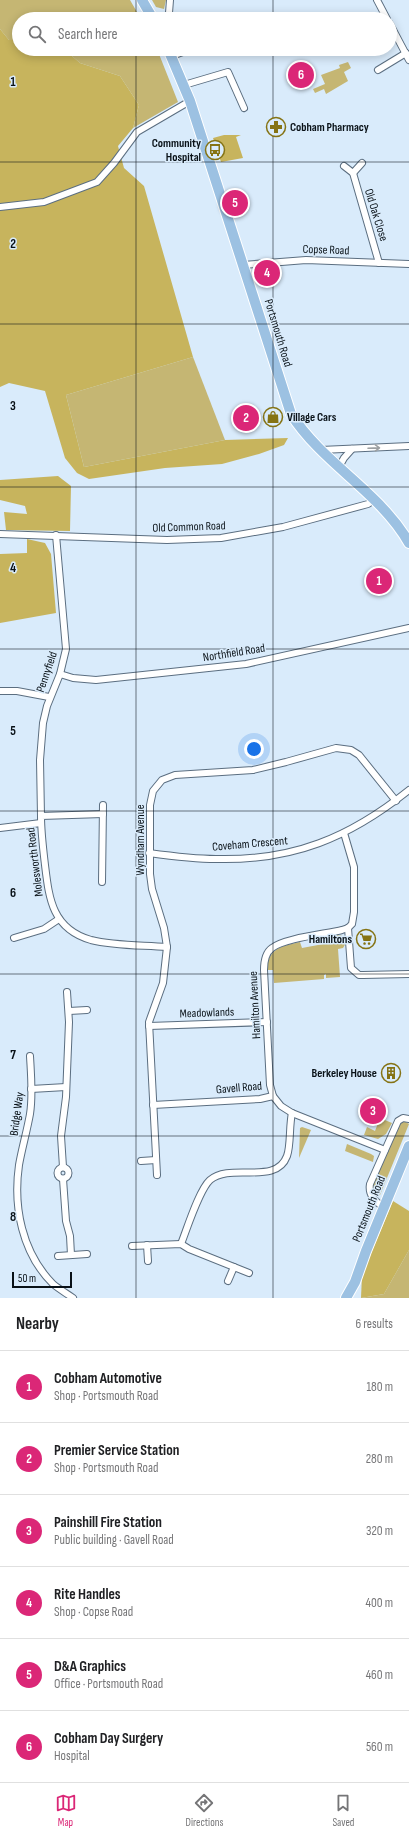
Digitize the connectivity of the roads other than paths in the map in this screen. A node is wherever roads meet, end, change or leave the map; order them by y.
1 (142, 0) edge
2 (170, 0) edge
3 (377, 0) edge
4 (149, 12) edge
5 (169, 12) edge
6 (383, 12) edge
7 (397, 37) edge
8 (406, 53) junction
9 (172, 56) edge
10 (409, 60) edge
11 (378, 70) dead end
12 (184, 85) junction
13 (190, 101) junction
14 (244, 108) dead end
15 (362, 163) dead end
16 (344, 166) dead end
17 (353, 172) junction
18 (0, 207) edge
19 (379, 263) junction
20 (409, 264) edge
21 (243, 265) junction
22 (409, 446) edge
23 (352, 449) junction
24 (321, 450) junction
25 (339, 467) junction
26 (374, 500) junction
27 (0, 534) edge
28 (56, 535) junction
29 (409, 543) edge
30 (409, 628) edge
31 (60, 674) junction
32 (0, 691) edge
33 (49, 697) junction
34 (409, 790) edge
35 (396, 801) junction
36 (103, 805) dead end
37 (103, 814) junction
38 (40, 816) junction
39 (41, 823) junction
40 (0, 828) edge
41 (344, 832) junction
42 (149, 853) junction
43 (102, 882) dead end
44 (59, 919) junction
45 (348, 928) junction
46 (14, 938) dead end
47 (167, 947) junction
48 (409, 974) edge
49 (67, 992) dead end
50 (87, 1010) dead end
51 (69, 1011) junction
52 (266, 1022) junction
53 (149, 1026) junction
54 (30, 1056) dead end
55 (66, 1087) junction
56 (31, 1089) junction
57 (273, 1096) junction
58 (153, 1105) junction
59 (292, 1113) junction
60 (409, 1119) edge
61 (409, 1146) edge
62 (385, 1150) junction
63 (407, 1157) edge
64 (156, 1160) junction
65 (141, 1161) dead end
66 (157, 1175) dead end
67 (384, 1207) junction
68 (181, 1244) junction
69 (147, 1245) junction
70 (132, 1246) dead end
71 (87, 1254) dead end
72 (72, 1255) junction
73 (58, 1256) dead end
74 (148, 1261) dead end
75 (234, 1267) junction
76 (249, 1273) dead end
77 (228, 1281) dead end
78 (355, 1282) junction
79 (73, 1298) edge
80 (346, 1298) edge
81 (354, 1298) edge

1 - 4 main road
2 - 5 street
3 - 6 street
7 - 8 street
8 - 10 street
8 - 11 street
9 - 12 main road, Portsmouth Road
12 - 13 main road, Portsmouth Road
12 - 14 street
13 - 18 street
13 - 21 main road, Portsmouth Road
15 - 17 street
16 - 17 street
17 - 19 street, Old Oak Close
19 - 20 street, Copse Road
19 - 21 street, Copse Road
21 - 24 main road, Portsmouth Road
23 -> 22 street
23 - 24 street
23 - 25 street
24 - 25 main road, Portsmouth Road
25 - 26 main road, Portsmouth Road
26 - 28 street, Old Common Road
26 - 29 main road, Portsmouth Road
27 - 28 street, Old Common Road
28 - 31 street, Pennyfield
30 - 31 street, Northfield Road
31 - 33 street, Pennyfield
32 - 33 street
33 - 38 street, Pennyfield
34 - 35 street, Coveham Crescent
35 - 41 street, Coveham Crescent
35 - 42 street, Wyndham Avenue
36 - 37 street
37 - 38 street, Molesworth Road
37 - 43 street
38 - 39 street, Molesworth Road
39 - 40 street
39 - 44 street, Molesworth Road
41 - 42 street, Coveham Crescent
41 - 45 street
42 - 47 street, Wyndham Avenue
44 - 46 street
44 - 47 street, Molesworth Road
45 - 48 street
45 - 52 street, Hamilton Avenue
47 - 53 street, Wyndham Avenue
49 - 51 street
50 - 51 street
51 - 55 street
52 - 53 street, Meadowlands
52 - 57 street, Hamilton Avenue
53 - 58 street, Wyndham Avenue
54 - 56 street, Bridge Way
55 - 56 street
55 - 72 street
56 - 79 street, Bridge Way
57 - 58 street, Gavell Road
57 - 59 street, Gavell Road
58 - 64 street, Wyndham Avenue
59 - 62 street, Gavell Road
59 - 68 street
60 - 62 street
61 - 63 main road, Portsmouth Road
62 - 67 street
63 - 67 main road, Portsmouth Road
64 - 65 street
64 - 66 street, Wyndham Avenue
67 - 78 main road, Portsmouth Road
68 - 69 street
68 - 75 street
69 - 70 street
69 - 74 street
71 - 72 street
72 - 73 street
75 - 76 street
75 - 77 street
78 - 80 main road, Portsmouth Road
78 - 81 main road, Portsmouth Road

